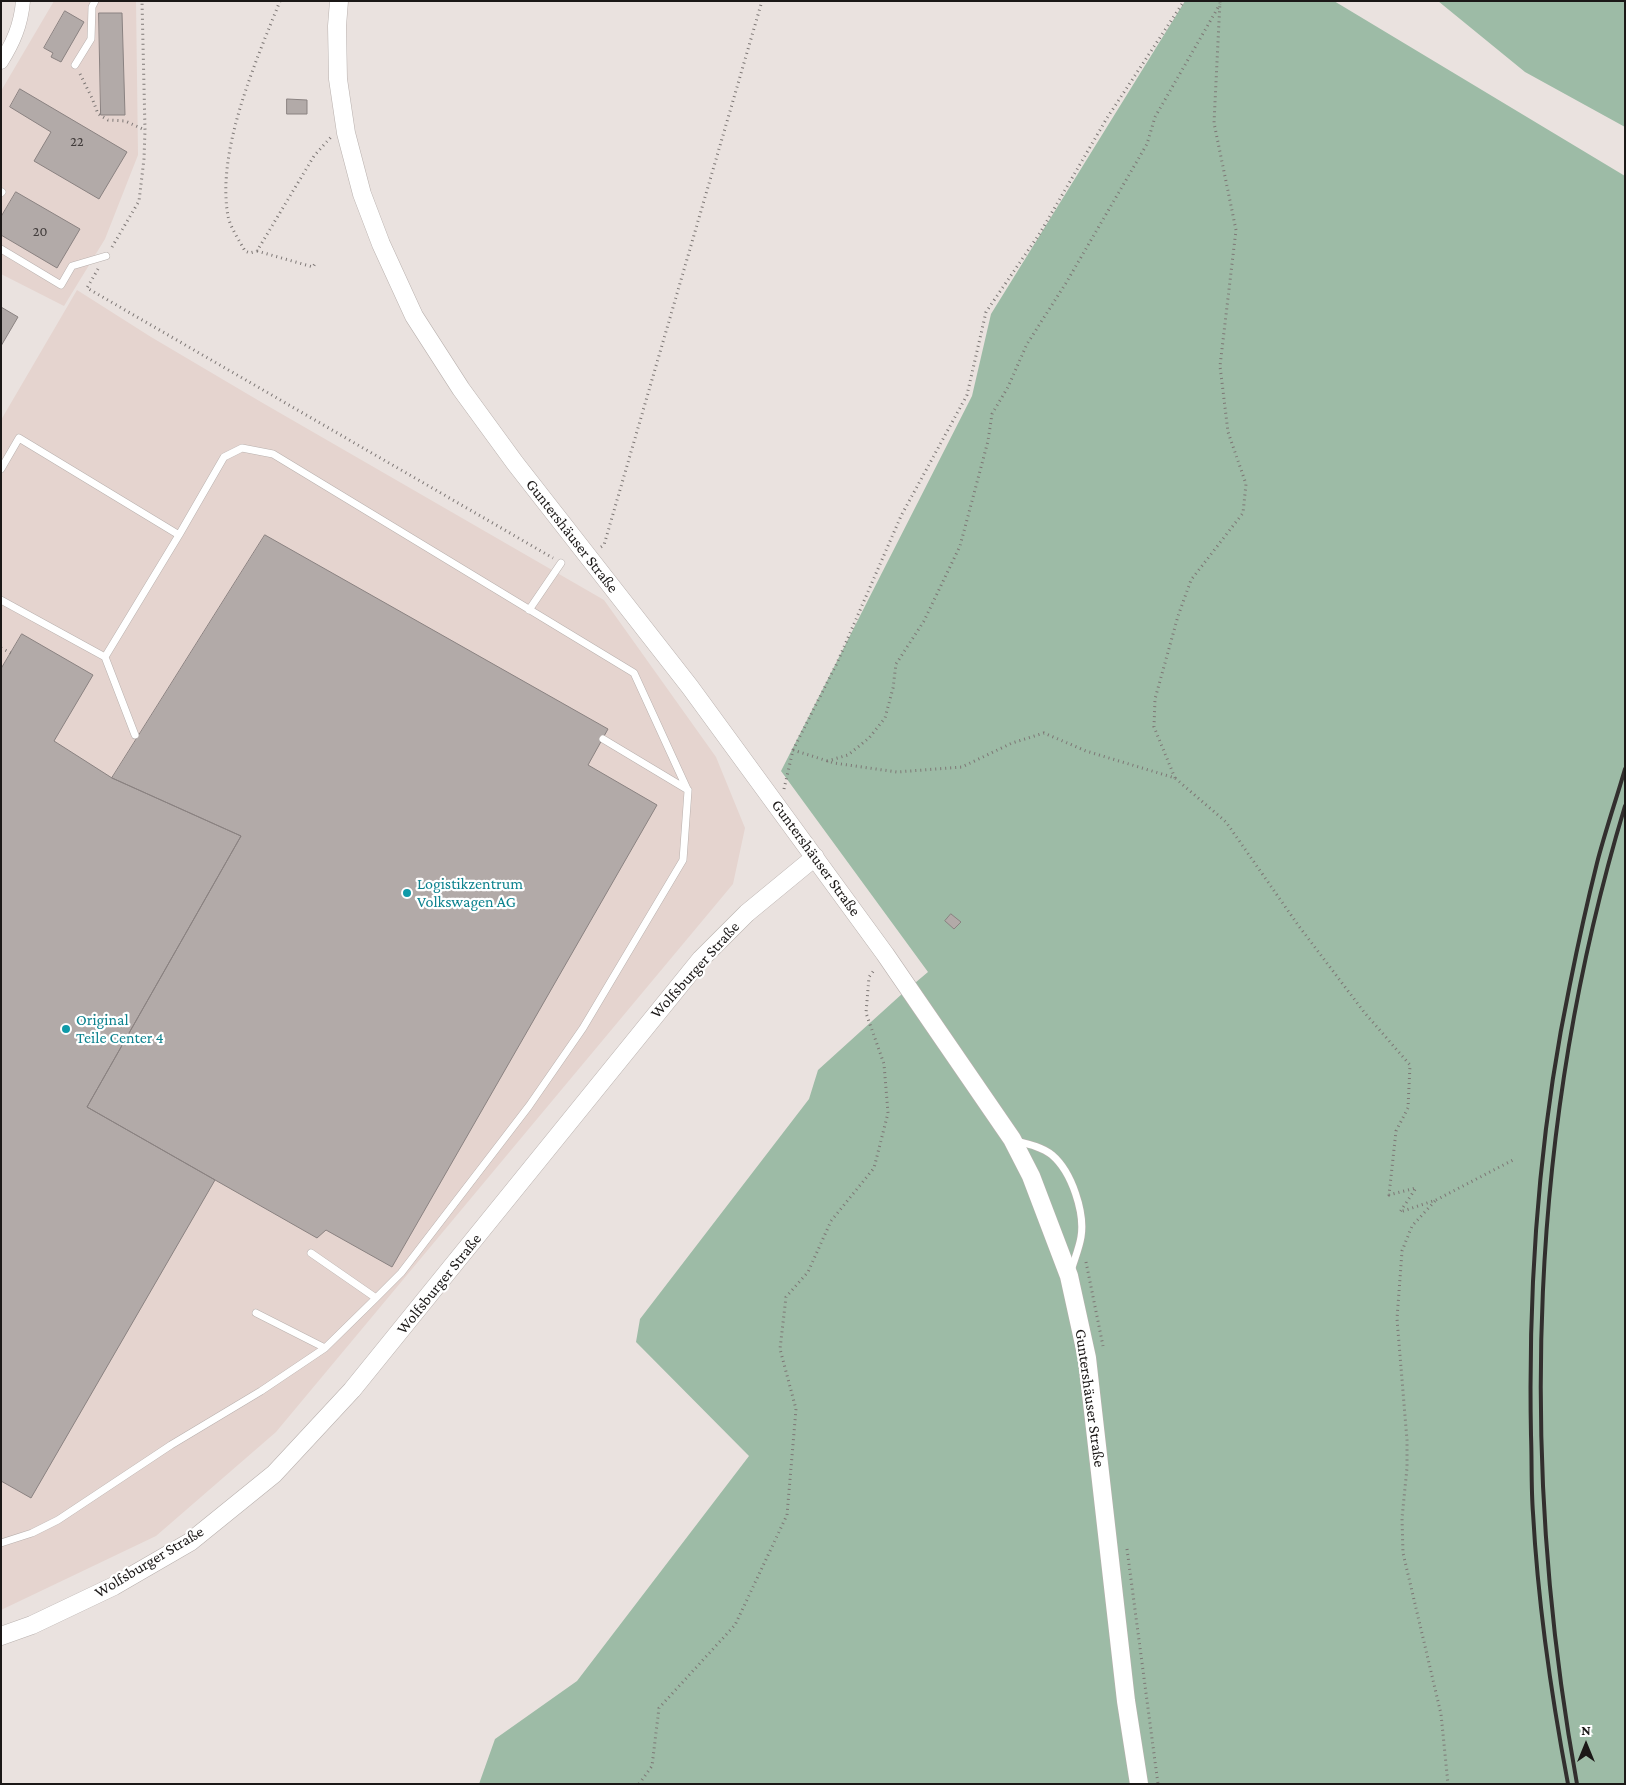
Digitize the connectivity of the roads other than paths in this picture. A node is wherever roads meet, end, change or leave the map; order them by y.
1 (23, 1) edge
2 (95, 1) edge
3 (339, 1) edge
4 (1, 62) edge
5 (75, 65) road end
6 (1, 249) edge
7 (106, 256) road end
8 (1, 469) edge
9 (179, 534) junction
10 (561, 563) road end
11 (1, 600) edge
12 (529, 610) junction
13 (105, 657) junction
14 (135, 735) dead end
15 (602, 739) dead end
16 (688, 790) junction
17 (815, 857) junction
18 (1012, 1140) junction
19 (311, 1253) dead end
20 (1069, 1276) junction
21 (376, 1298) junction
22 (256, 1313) dead end
23 (324, 1348) junction
24 (1, 1543) edge
25 (1, 1636) edge
26 (1139, 1784) edge

1 - 4 street
2 - 5 lane
3 - 17 street, Guntershäuser Straße
6 - 7 lane
8 - 9 lane
9 - 12 lane
9 - 13 lane
10 - 12 lane
11 - 13 lane
12 - 16 lane
13 - 14 lane
15 - 16 lane
16 - 21 lane
17 - 18 street, Guntershäuser Straße
17 - 25 street, Wolfsburger Straße
18 - 20 street, Guntershäuser Straße
18 - 20 lane
19 - 21 lane
20 - 26 street, Guntershäuser Straße
21 - 23 lane
22 - 23 lane
23 - 24 lane

